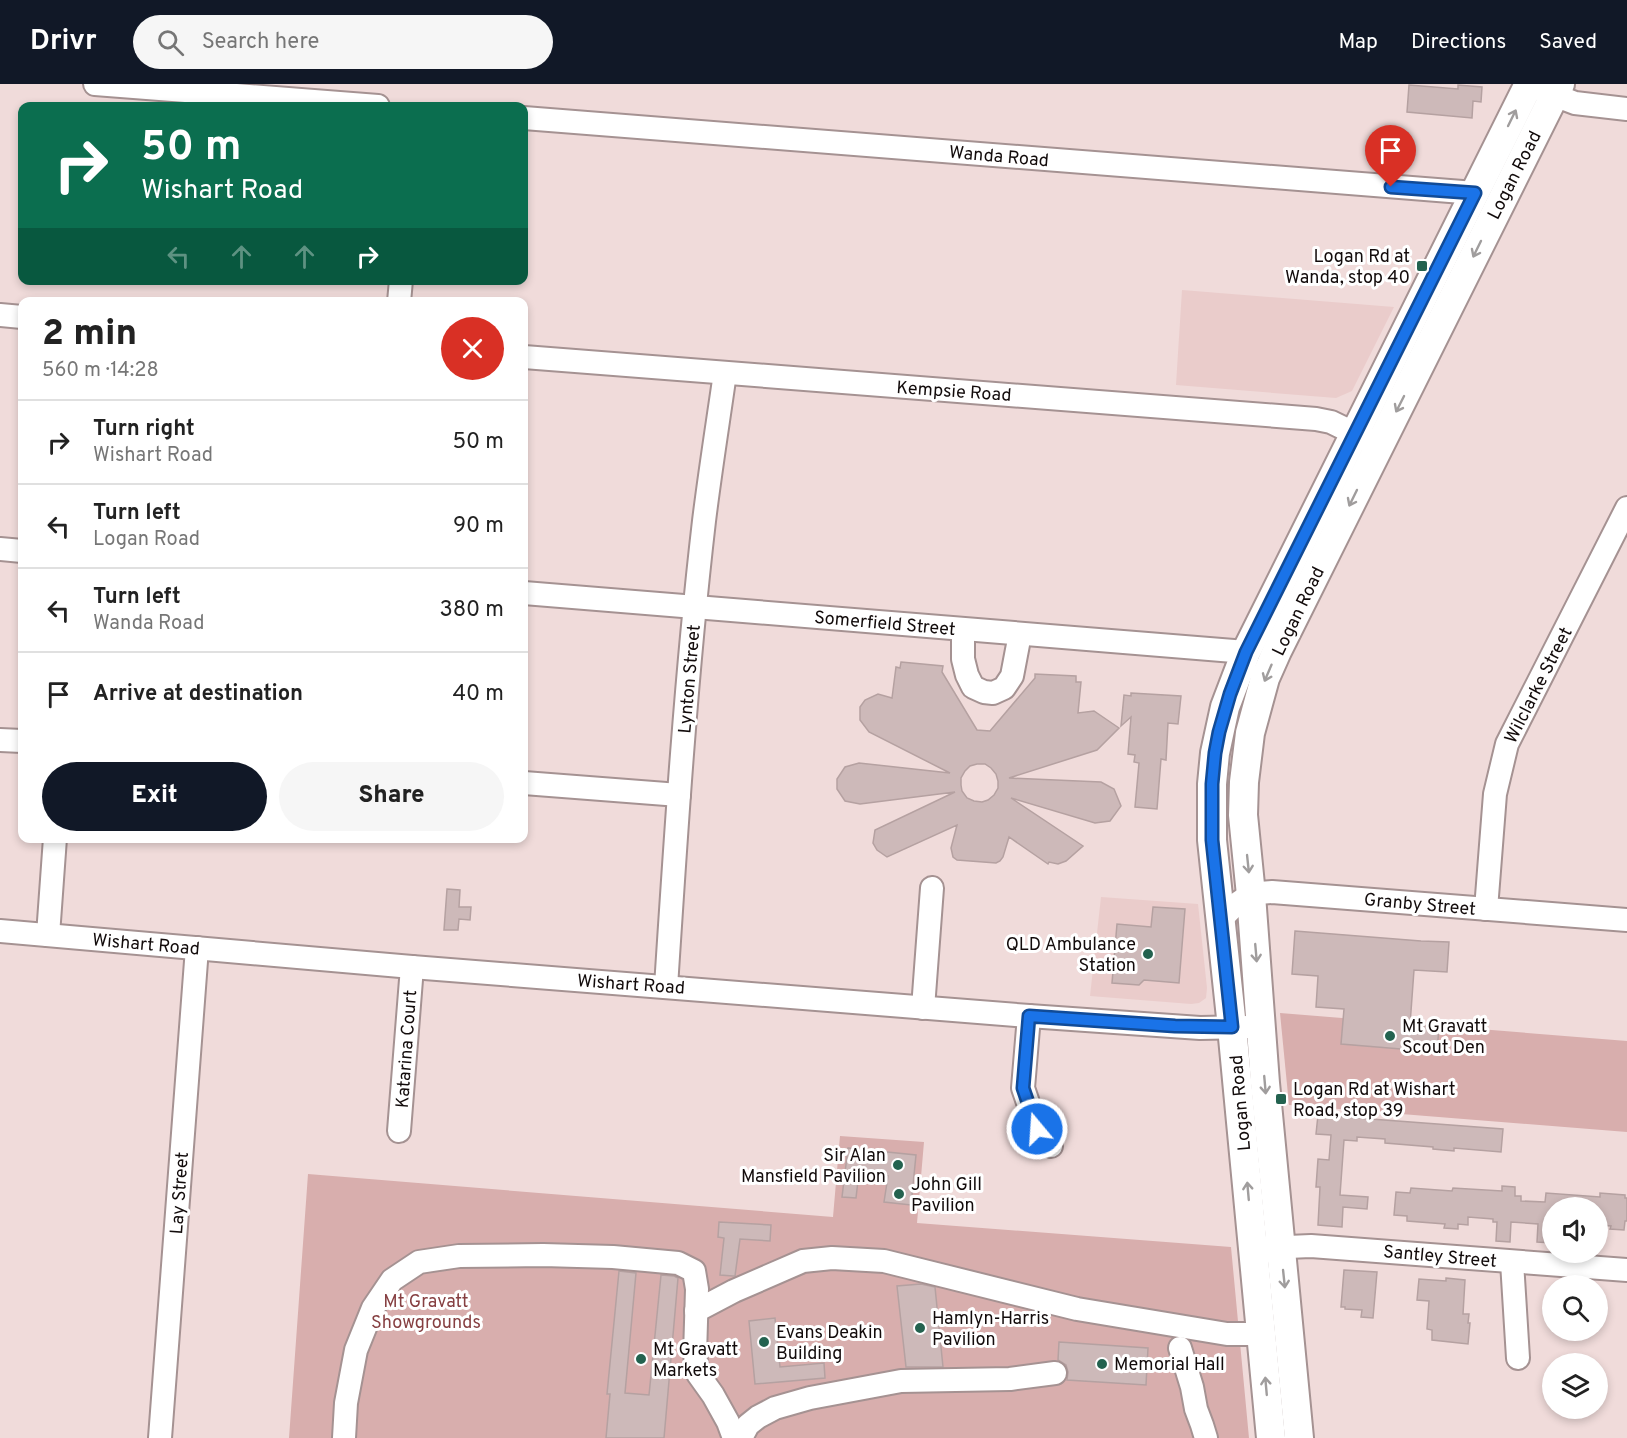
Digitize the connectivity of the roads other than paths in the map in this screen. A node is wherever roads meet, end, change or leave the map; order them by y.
1 (95, 84) edge
2 (1543, 87) edge
3 (327, 102) edge
4 (1627, 109) edge
5 (528, 118) edge
6 (1475, 193) junction
7 (0, 315) edge
8 (18, 317) edge
9 (528, 357) edge
10 (725, 373) junction
11 (1367, 439) junction
12 (1627, 508) edge
13 (0, 549) edge
14 (18, 551) edge
15 (528, 593) edge
16 (695, 607) junction
17 (963, 630) junction
18 (1020, 634) junction
19 (1246, 652) junction
20 (0, 740) edge
21 (18, 741) edge
22 (528, 783) edge
23 (679, 795) junction
24 (55, 843) edge
25 (932, 888) dead end
26 (1251, 895) junction
27 (1486, 909) junction
28 (1222, 919) junction
29 (1627, 920) edge
30 (0, 931) edge
31 (48, 935) junction
32 (197, 948) junction
33 (412, 967) junction
34 (666, 987) junction
35 (923, 1008) junction
36 (1029, 1016) junction
37 (1262, 1026) junction
38 (1232, 1027) junction
39 (399, 1131) dead end
40 (1051, 1146) dead end
41 (1267, 1248) junction
42 (1512, 1262) junction
43 (1627, 1270) edge
44 (696, 1311) junction
45 (1262, 1334) junction
46 (1180, 1348) dead end
47 (1518, 1358) dead end
48 (1055, 1373) dead end
49 (160, 1438) edge
50 (344, 1438) edge
51 (734, 1438) edge
52 (741, 1438) edge
53 (1206, 1438) edge
54 (1271, 1438) edge
55 (1299, 1438) edge

1 - 3 street
2 - 4 street
6 -> 2 main road, Logan Road
2 -> 11 main road, Logan Road
5 - 6 street, Wanda Road
6 - 11 main road, Logan Road
7 - 8 street
9 - 10 street, Kempsie Road
10 - 11 street, Kempsie Road
10 - 16 street, Lynton Street
11 - 19 main road, Logan Road
11 -> 26 main road, Logan Road
12 - 27 street, Wilclarke Street
13 - 14 street
15 - 16 street, Somerfield Street
16 - 17 street, Somerfield Street
16 - 23 street, Lynton Street
17 - 18 street, Somerfield Street
17 - 18 street
18 - 19 street, Somerfield Street
19 - 28 main road, Logan Road
20 - 21 street
22 - 23 street
23 - 34 street, Lynton Street
24 - 31 street
25 - 35 street
26 - 27 street, Granby Street
26 - 28 street
26 -> 37 main road, Logan Road
27 - 29 street, Granby Street
28 - 38 main road, Logan Road
30 - 31 street, Wishart Road
31 - 32 street, Wishart Road
32 - 33 street, Wishart Road
32 - 49 street, Lay Street
33 - 34 street, Wishart Road
33 - 39 street, Katarina Court
34 - 35 street, Wishart Road
35 - 36 street, Wishart Road
36 - 38 street, Wishart Road
36 - 40 street
37 - 38 street, Wishart Road
37 -> 41 main road, Logan Road
41 -> 38 main road, Logan Road
41 - 42 street, Santley Street
41 - 45 main road, Logan Road
41 -> 55 main road, Logan Road
42 - 43 street, Santley Street
42 - 47 street
44 - 45 street
44 - 50 street
44 - 51 street
54 -> 45 main road, Logan Road
46 - 53 street
48 - 52 street

